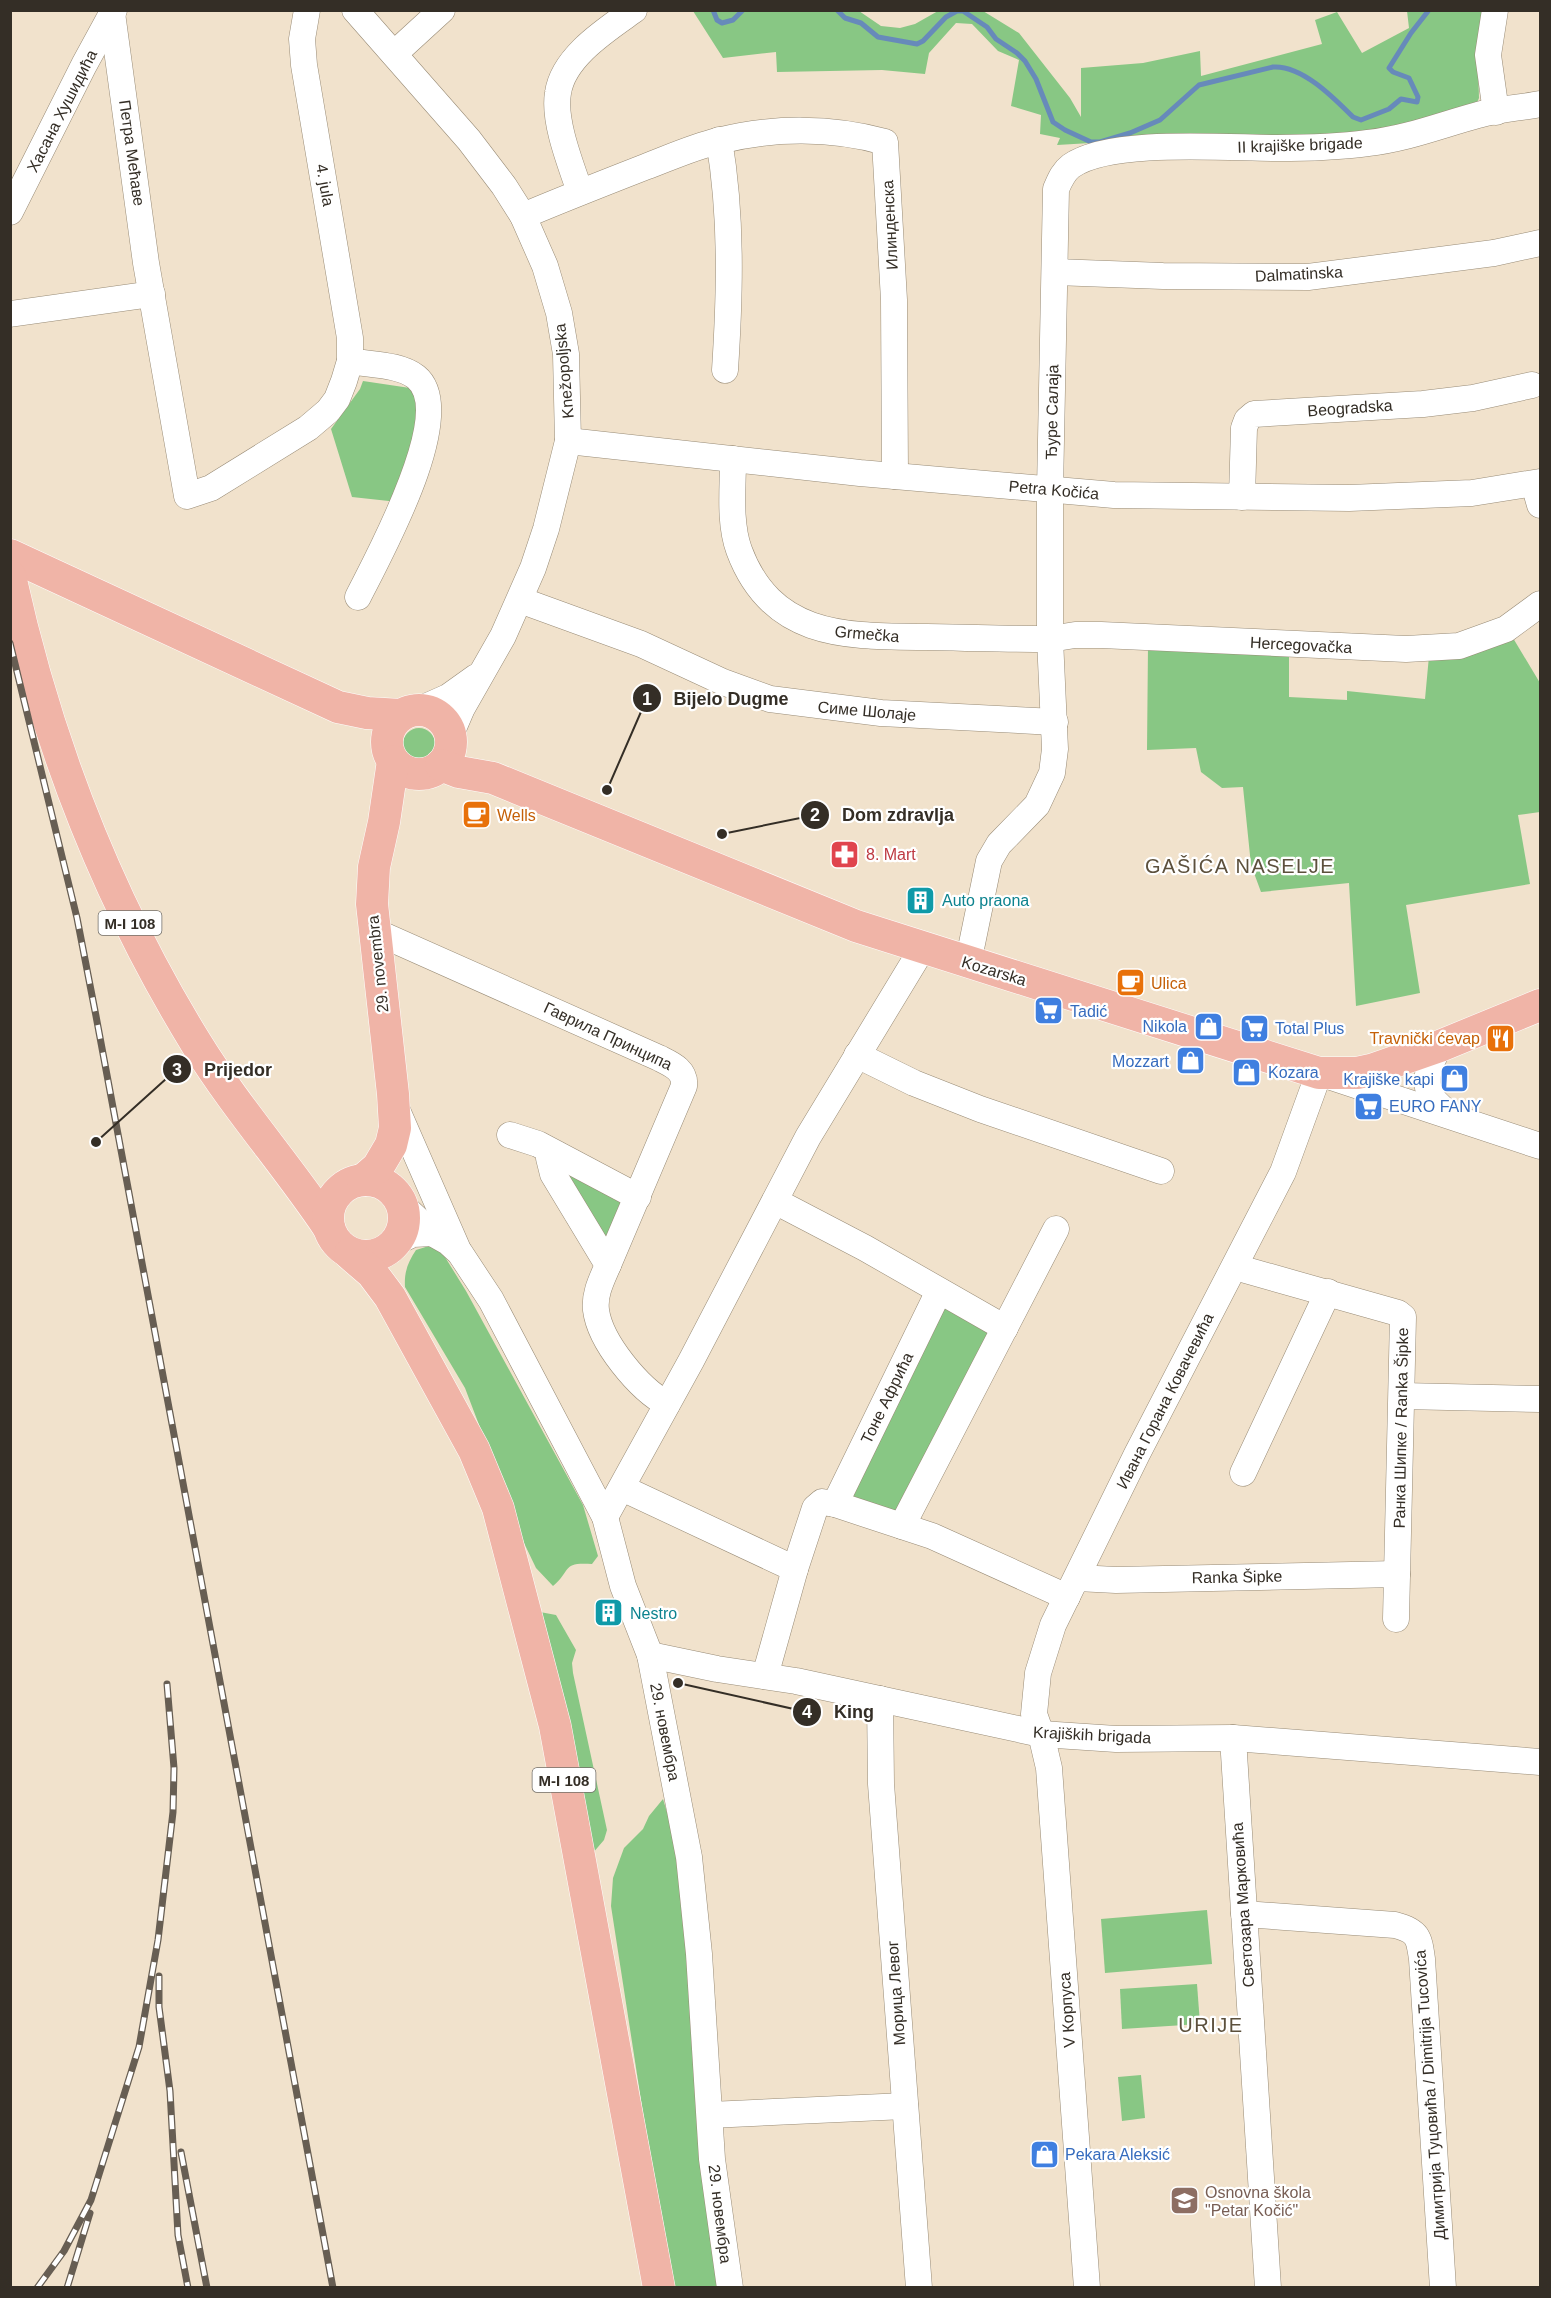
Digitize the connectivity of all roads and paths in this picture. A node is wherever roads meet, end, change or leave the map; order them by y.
1 (307, 10) edge
2 (355, 10) edge
3 (442, 10) edge
4 (634, 10) edge
5 (1495, 10) edge
6 (113, 11) edge
7 (394, 54) junction
8 (1540, 104) edge
9 (1496, 112) junction
10 (719, 140) junction
11 (1061, 176) joint
12 (580, 192) junction
13 (10, 212) edge
14 (523, 216) junction
15 (1540, 243) edge
16 (1055, 272) junction
17 (152, 294) junction
18 (10, 314) edge
19 (350, 361) junction
20 (725, 370) dead end
21 (1532, 385) dead end
22 (568, 441) junction
23 (733, 459) junction
24 (895, 476) junction
25 (1050, 489) junction
26 (1538, 490) edge
27 (187, 496) joint
28 (1242, 497) junction
29 (10, 555) edge
30 (10, 576) edge
31 (358, 597) dead end
32 (520, 600) junction
33 (1540, 604) edge
34 (1050, 639) junction
35 (482, 673) junction
36 (338, 707) junction
37 (411, 712) junction
38 (1054, 722) junction
39 (443, 754) junction
40 (390, 756) junction
41 (384, 822) junction
42 (374, 931) junction
43 (922, 949) junction
44 (968, 963) junction
45 (1540, 1005) edge
46 (1440, 1046) junction
47 (857, 1055) junction
48 (1319, 1073) junction
49 (394, 1105) junction
50 (1453, 1116) junction
51 (510, 1135) dead end
52 (391, 1145) junction
53 (1540, 1146) edge
54 (550, 1151) junction
55 (1161, 1171) dead end
56 (291, 1175) junction
57 (352, 1184) junction
58 (638, 1197) junction
59 (400, 1201) junction
60 (775, 1201) junction
61 (329, 1228) junction
62 (1056, 1229) dead end
63 (432, 1233) junction
64 (392, 1247) junction
65 (460, 1253) junction
66 (350, 1254) junction
67 (608, 1265) junction
68 (1235, 1267) junction
69 (939, 1292) junction
70 (1328, 1292) junction
71 (390, 1298) junction
72 (1005, 1328) junction
73 (1402, 1396) junction
74 (1540, 1399) edge
75 (667, 1404) junction
76 (1243, 1473) dead end
77 (622, 1488) junction
78 (835, 1504) junction
79 (605, 1517) junction
80 (902, 1526) junction
81 (795, 1569) junction
82 (1397, 1574) junction
83 (1072, 1588) junction
84 (1396, 1619) dead end
85 (650, 1655) junction
86 (765, 1676) junction
87 (880, 1699) junction
88 (1041, 1734) junction
89 (1233, 1738) junction
90 (1540, 1762) edge
91 (1244, 1914) junction
92 (905, 2106) junction
93 (710, 2115) junction
94 (659, 2288) edge
95 (730, 2288) edge
96 (919, 2288) edge
97 (1087, 2288) edge
98 (1268, 2288) edge
99 (1443, 2288) edge

1 - 19 street, 4. jula
2 - 7 street, Knežopoljska
3 - 7 street
4 - 12 street
5 - 9 street
6 - 13 street, Хасана Хушидића
6 - 17 street, Петра Мећаве
7 - 14 street, Knežopoljska
8 - 9 street, II krajiške brigade
9 - 11 street, II krajiške brigade
10 - 12 street, Илинденска
10 - 20 street
10 - 24 street, Илинденска
11 - 16 street, Ђуре Салаја
12 - 14 street, Илинденска
14 - 22 street, Knežopoljska
15 - 16 street, Dalmatinska
16 - 25 street, Ђуре Салаја
17 - 18 street
17 - 27 street, Петра Мећаве
19 - 27 street, 4. jula
19 - 31 street
21 - 28 street, Beogradska
22 - 23 street, Petra Kočića
22 - 32 street, Knežopoljska
23 - 24 street, Petra Kočića
23 - 34 street, Grmečka
24 - 25 street, Petra Kočića
25 - 28 street, Petra Kočića
25 - 34 street, Ђуре Салаја
26 - 28 street, Petra Kočića
29 - 36 main road
30 - 56 main road, M-I 108
32 - 35 street, Knežopoljska
32 - 38 street, Симе Шолаје
33 - 34 street, Hercegovačka
34 - 38 street, Ђуре Салаја
35 - 37 street
35 - 39 street, Knežopoljska
36 - 37 main road
36 - 40 main road
37 - 39 main road
37 - 40 main road
38 - 44 street, Ђуре Салаја
39 - 40 main road
39 - 41 main road
39 - 43 main road, Kozarska
40 - 41 main road, 29. novembra
41 - 42 main road, 29. novembra
42 - 49 main road, 29. novembra
42 - 58 street, Гаврила Принципа
43 - 44 main road, Kozarska
43 - 47 street
44 - 48 main road, Kozarska
45 - 46 main road
46 - 48 main road
46 - 50 street
47 - 55 street
47 - 60 street
48 - 50 street, Kozarska
48 - 68 street, Ивана Горана Ковачевића
49 - 52 main road, 29. novembra
49 - 65 street, 29. novembra
50 - 53 street, Kozarska
51 - 54 street
52 - 57 main road, 29. novembra
52 - 59 main road, 29. novembra
54 - 58 street
54 - 67 street
56 - 57 main road
56 - 61 main road, M-I 108
57 - 59 main road
57 - 61 main road
58 - 67 street, Гаврила Принципа
59 - 63 street
59 - 64 main road, M-I 108
60 - 69 street
60 - 75 street
61 - 66 main road, M-I 108
62 - 72 street
63 - 64 street
63 - 65 street, 29. новембра
64 - 66 main road
64 - 71 main road, M-I 108
65 - 79 street, 29. новембра
66 - 71 main road, M-I 108
67 - 75 street, Гаврила Принципа
68 - 70 street, Ранка Шипке / Ranka Šipke
68 - 83 street, Ивана Горана Ковачевића
69 - 72 street
69 - 78 street, Тоне Афрића
70 - 73 street, Ранка Шипке / Ranka Šipke
70 - 76 street
71 - 94 main road, M-I 108
72 - 80 street
73 - 74 street
73 - 82 street, Ранка Шипке / Ranka Šipke
75 - 77 street
77 - 79 street
77 - 81 street
78 - 80 street
78 - 81 street
79 - 85 street, 29. новембра
80 - 83 street
81 - 86 street
82 - 83 street, Ranka Šipke
82 - 84 street, Ранка Шипке / Ranka Šipke
83 - 88 street, Ивана Горана Ковачевића
85 - 86 street, Krajiških brigada
85 - 93 street, 29. новембра
86 - 87 street, Krajiških brigada
87 - 88 street, Krajiških brigada
87 - 92 street, Морица Левог
88 - 89 street, Krajiških brigada
88 - 97 street, V Корпуса
89 - 90 street, Krajiških brigada
89 - 91 street, Светозара Марковића
91 - 98 street, Светозара Марковића
91 - 99 street, Димитрија Туцовића / Dimitrija Tucovića
92 - 93 street
92 - 96 street, Морица Левог
93 - 95 street, 29. новембра

